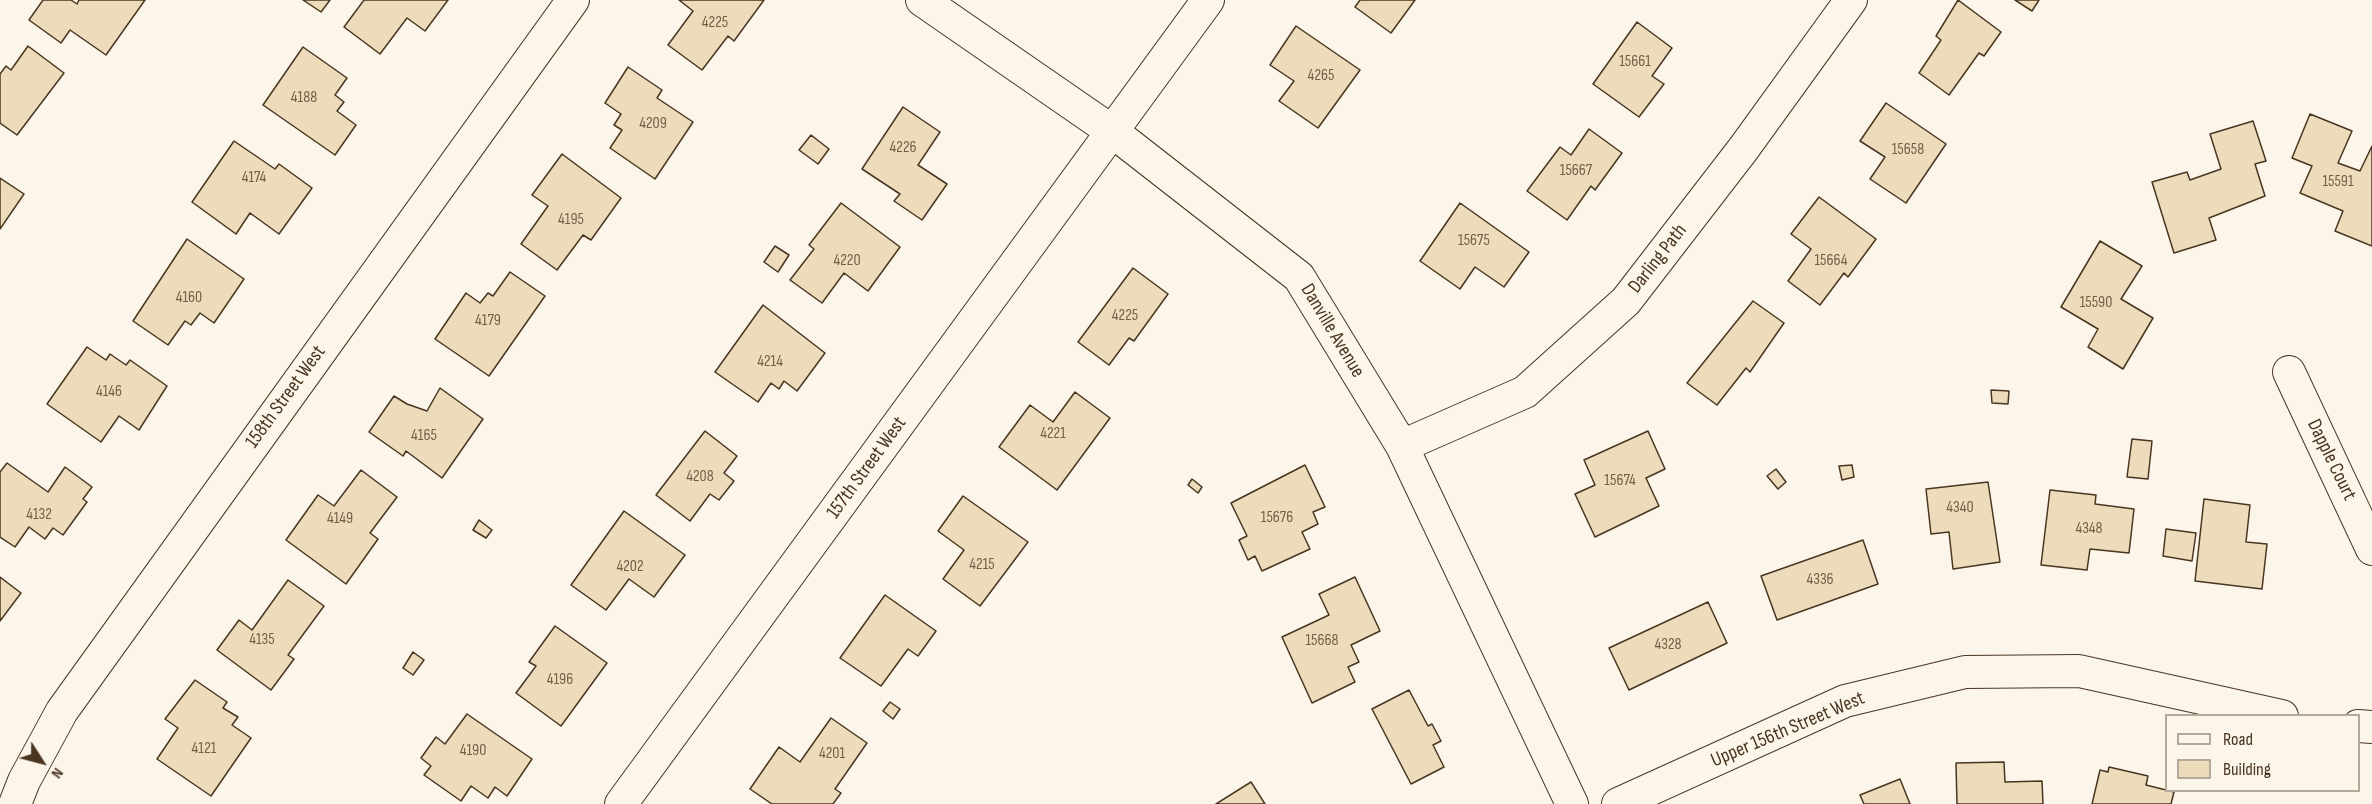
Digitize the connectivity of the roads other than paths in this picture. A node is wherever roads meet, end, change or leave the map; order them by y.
1 (573, 0) edge
2 (922, 0) edge
3 (1208, 0) edge
4 (1851, 0) edge
5 (1113, 132) junction
6 (2289, 372) dead end
7 (1402, 446) junction
8 (2372, 549) edge
9 (2273, 714) edge
10 (15, 804) edge
11 (621, 804) edge
12 (1572, 804) edge
13 (1618, 804) edge

1 - 10 street, 158th Street West
2 - 5 street, Danville Avenue
3 - 5 street, 157th Street West
4 - 7 street, Darling Path
5 - 7 street, Danville Avenue
5 - 11 street, 157th Street West
6 - 8 street, Dapple Court
7 - 12 street, Danville Avenue
9 - 13 street, Upper 156th Street West

